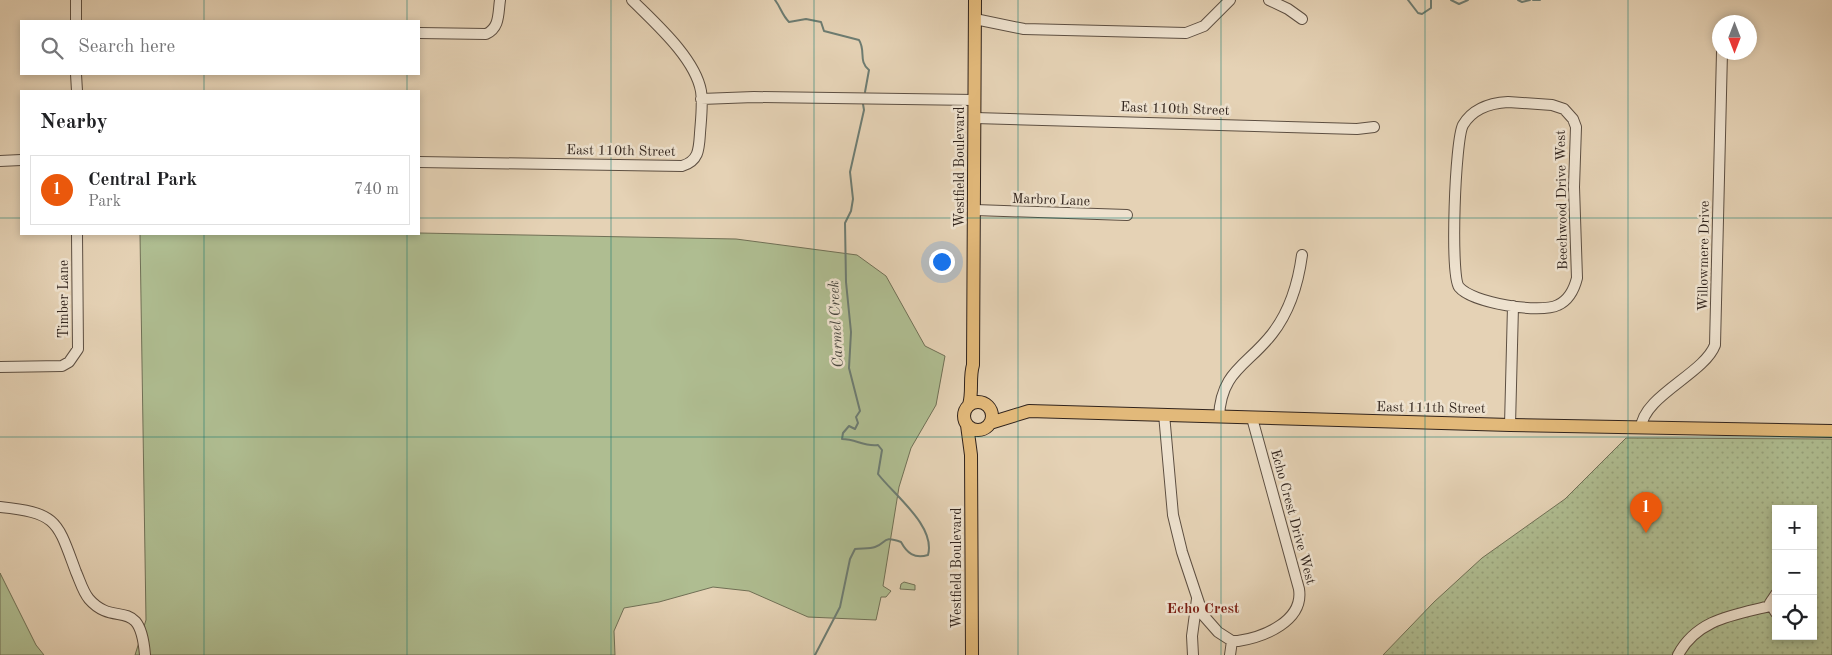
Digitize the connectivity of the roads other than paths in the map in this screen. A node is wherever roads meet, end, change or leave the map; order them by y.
1 (76, 0) edge
2 (500, 0) edge
3 (632, 0) edge
4 (975, 0) edge
5 (1230, 0) edge
6 (1269, 0) edge
7 (975, 19) junction
8 (1302, 19) dead end
9 (76, 20) edge
10 (420, 33) edge
11 (1722, 60) edge
12 (76, 75) edge
13 (76, 90) edge
14 (701, 99) junction
15 (975, 100) junction
16 (975, 118) junction
17 (1374, 127) dead end
18 (20, 160) edge
19 (0, 161) edge
20 (420, 162) edge
21 (975, 210) junction
22 (1127, 215) dead end
23 (77, 235) edge
24 (1302, 256) dead end
25 (1513, 306) junction
26 (973, 365) junction
27 (0, 367) edge
28 (969, 405) junction
29 (987, 406) junction
30 (1029, 411) junction
31 (1164, 414) junction
32 (1219, 416) junction
33 (1252, 418) junction
34 (967, 425) junction
35 (988, 425) junction
36 (1510, 425) junction
37 (1641, 428) junction
38 (1832, 431) edge
39 (971, 452) junction
40 (0, 507) edge
41 (1197, 598) junction
42 (1772, 610) edge
43 (1232, 641) junction
44 (145, 655) edge
45 (972, 655) edge
46 (1193, 655) edge
47 (1230, 655) edge
48 (1678, 655) edge

1 - 9 street
2 - 10 street
3 - 14 street, East 110th Street
4 - 7 main road, Westfield Boulevard
5 - 7 street
6 - 8 street
7 - 15 main road, Westfield Boulevard
11 - 37 street, Willowmere Drive
12 - 13 street
14 - 15 street
14 - 20 street, East 110th Street
15 - 16 main road, Westfield Boulevard
16 - 17 street, East 110th Street
16 - 21 main road, Westfield Boulevard
18 - 19 street
21 - 22 street, Marbro Lane
21 - 26 main road, Westfield Boulevard
23 - 27 street, Timber Lane
24 - 32 street
25 - 25 street, Beechwood Drive West
25 - 36 street
26 - 28 main road, Westfield Boulevard
26 - 29 main road, Westfield Boulevard
28 - 29 main road
28 - 34 main road
29 - 30 main road, East 111th Street
29 - 35 main road
30 - 31 main road, East 111th Street
30 - 35 main road, East 111th Street
31 - 32 main road, East 111th Street
31 - 41 street
32 - 33 main road, East 111th Street
33 - 36 main road, East 111th Street
33 - 43 street, Echo Crest Drive West
34 - 35 main road
34 - 39 main road, Westfield Boulevard
35 - 39 main road, Westfield Boulevard
36 - 37 main road, East 111th Street
37 - 38 main road, East 111th Street
39 - 45 main road, Westfield Boulevard
40 - 44 street
41 - 43 street
41 - 46 street
42 - 48 street
43 - 47 street

